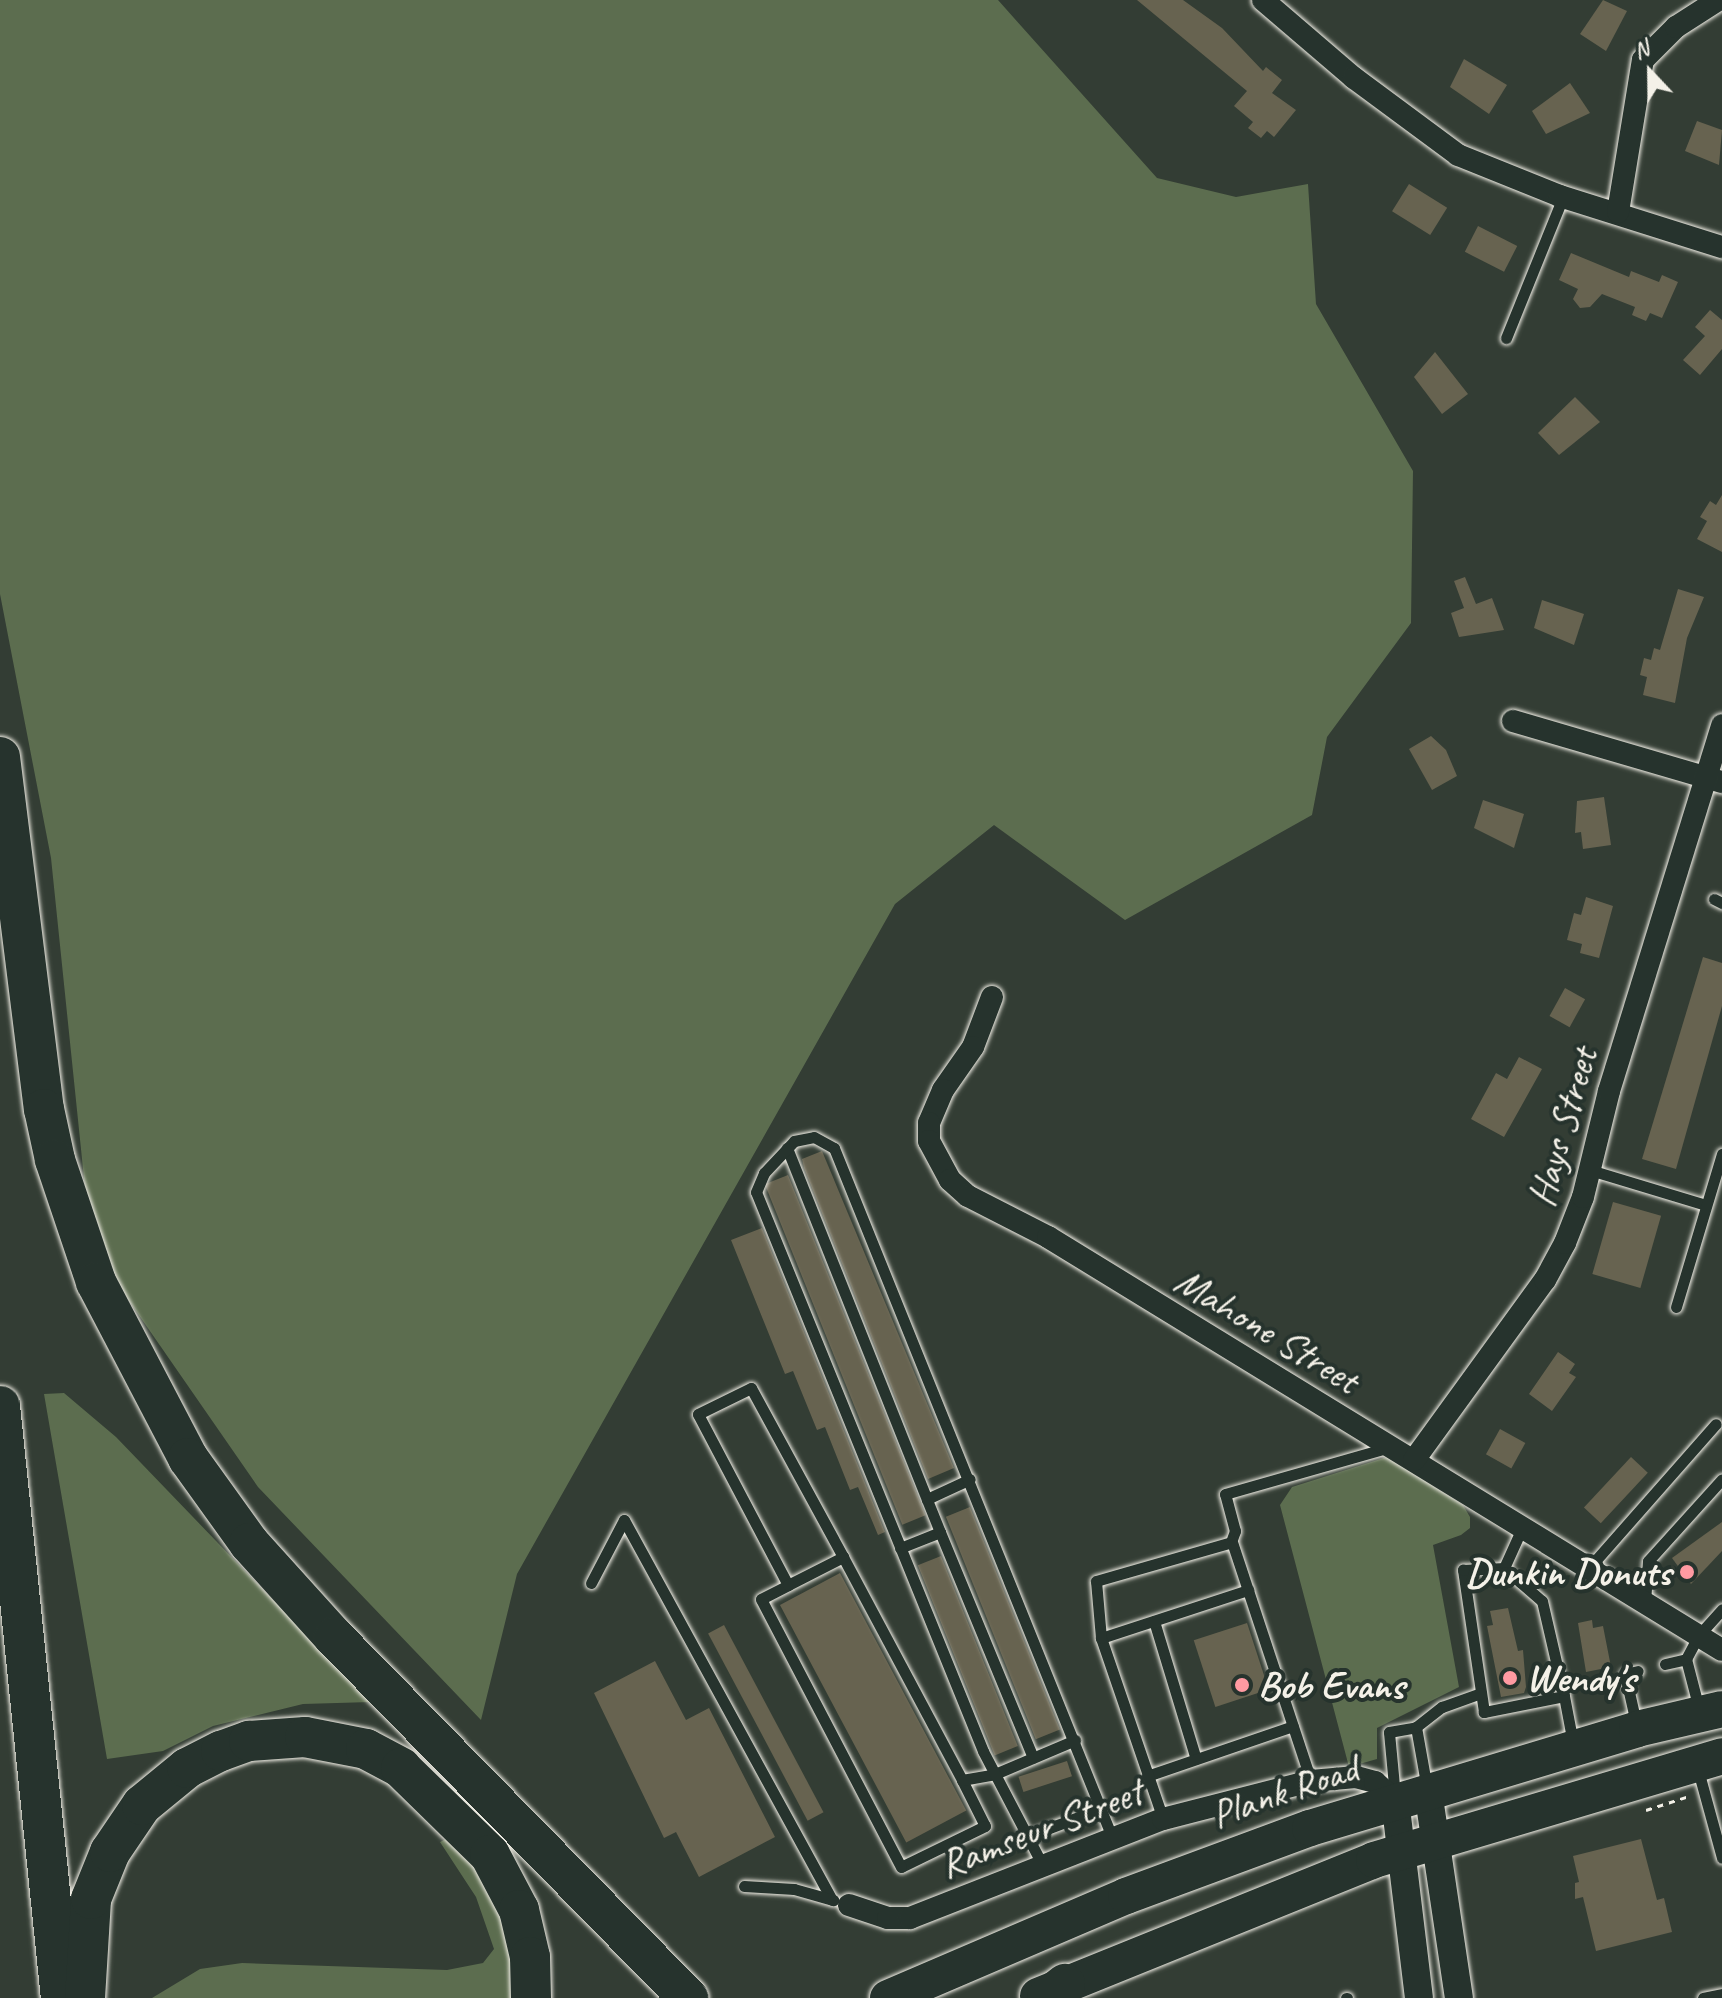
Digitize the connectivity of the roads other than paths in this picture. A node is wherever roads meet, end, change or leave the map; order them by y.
1 (1263, 0) edge
2 (1718, 0) edge
3 (1563, 197) junction
4 (1618, 212) junction
5 (1722, 247) edge
6 (1506, 338) dead end
7 (1513, 721) dead end
8 (1722, 725) edge
9 (0, 757) edge
10 (1714, 780) edge
11 (992, 997) dead end
12 (787, 1148) junction
13 (1722, 1154) edge
14 (1590, 1170) junction
15 (1706, 1205) junction
16 (1676, 1307) dead end
17 (0, 1406) edge
18 (1716, 1424) dead end
19 (1391, 1447) junction
20 (1414, 1460) junction
21 (970, 1479) junction
22 (1722, 1479) edge
23 (927, 1499) junction
24 (1523, 1526) junction
25 (940, 1532) junction
26 (1231, 1542) junction
27 (900, 1548) junction
28 (843, 1557) junction
29 (1504, 1568) junction
30 (1588, 1569) junction
31 (591, 1583) dead end
32 (788, 1585) junction
33 (1248, 1590) junction
34 (1645, 1603) junction
35 (1722, 1609) edge
36 (1154, 1621) junction
37 (1698, 1636) junction
38 (1101, 1638) junction
39 (1722, 1650) edge
40 (1686, 1659) junction
41 (1665, 1664) dead end
42 (1638, 1671) dead end
43 (1481, 1693) junction
44 (1564, 1696) junction
45 (1711, 1711) edge
46 (1293, 1726) junction
47 (1416, 1727) junction
48 (1637, 1729) junction
49 (1075, 1740) junction
50 (1574, 1748) junction
51 (1033, 1758) junction
52 (1196, 1759) junction
53 (1702, 1772) edge
54 (995, 1774) junction
55 (1147, 1776) junction
56 (962, 1780) junction
57 (1311, 1781) junction
58 (1412, 1795) junction
59 (1100, 1809) junction
60 (1163, 1819) junction
61 (1719, 1826) edge
62 (1028, 1836) junction
63 (1112, 1837) junction
64 (1436, 1842) junction
65 (1401, 1852) junction
66 (1722, 1858) edge
67 (1042, 1864) junction
68 (744, 1886) dead end
69 (841, 1903) junction
70 (1048, 1993) edge
71 (1722, 1994) edge
72 (61, 1998) edge
73 (85, 1998) edge
74 (531, 1998) edge
75 (688, 1998) edge
76 (888, 1998) edge
77 (1419, 1998) edge
78 (1459, 1998) edge
79 (1703, 1998) edge

1 - 3 street
2 - 4 street
3 - 4 street
3 - 6 lane
4 - 5 street
7 - 10 street
8 - 10 street, Hays Street
9 - 75 highway
10 - 14 street, Hays Street
11 - 19 street, Mahone Street
12 - 21 lane
12 - 23 lane
12 - 27 lane
13 - 15 lane
14 - 15 lane
14 - 20 street, Hays Street
15 - 16 lane
17 - 72 highway
18 - 30 lane
19 - 20 street, Mahone Street
19 - 26 lane
20 - 24 street, Mahone Street
21 - 23 lane
21 - 49 lane
22 - 34 lane
23 - 25 lane
24 - 29 lane
24 - 30 street, Mahone Street
25 - 27 lane
25 - 51 lane
26 - 33 lane
26 - 38 lane
27 - 54 lane
28 - 32 lane
28 - 32 lane
28 - 56 lane
29 - 43 lane
29 - 44 lane
30 - 34 street, Mahone Street
31 - 69 lane
32 - 56 lane
33 - 36 lane
33 - 46 lane
34 - 37 street, Mahone Street
35 - 37 lane
36 - 38 lane
36 - 52 lane
37 - 39 street, Mahone Street
37 - 40 lane
38 - 55 lane
40 - 41 lane
40 - 45 lane
42 - 48 lane
43 - 44 lane
43 - 47 lane
44 - 50 lane
45 - 48 highway, Plank Road
46 - 52 lane
46 - 57 lane
47 - 58 lane
47 - 58 lane
48 - 50 highway, Plank Road
49 - 51 lane
49 - 59 lane
50 - 58 highway, Plank Road
51 - 54 lane
52 - 55 lane
53 - 61 lane
53 - 64 highway
54 - 56 lane
54 - 62 lane
55 - 60 lane
57 - 58 street, Ramseur Street
57 - 60 street, Ramseur Street
58 - 64 street
58 - 65 street
58 - 76 highway, Plank Road
59 - 62 lane
59 - 63 lane
60 - 63 street, Ramseur Street
61 - 66 lane
62 - 67 lane
63 - 67 street, Ramseur Street
64 - 65 highway
64 - 78 street
65 - 70 highway
65 - 77 street
67 - 69 street, Ramseur Street
68 - 69 lane
71 - 79 lane
73 - 74 highway

